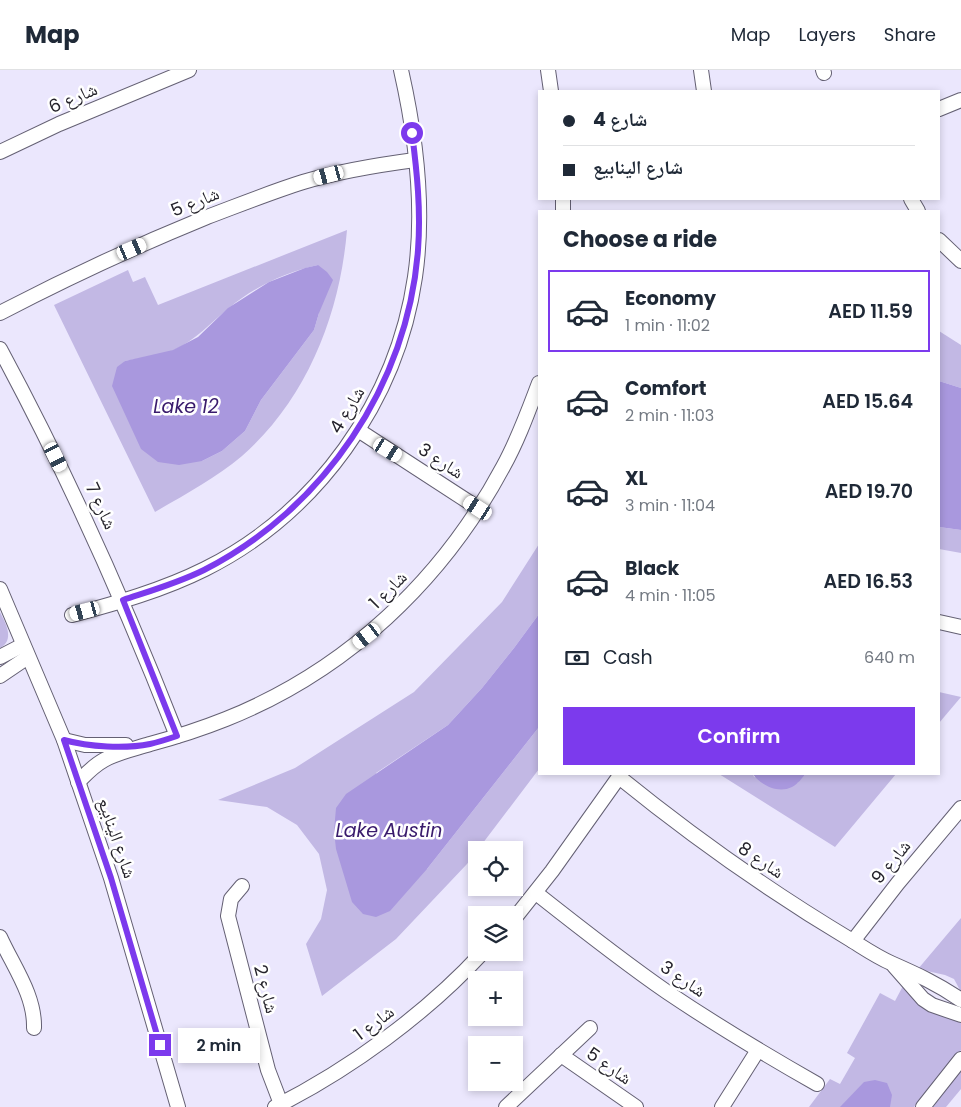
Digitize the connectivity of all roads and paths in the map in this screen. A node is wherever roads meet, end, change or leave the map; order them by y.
1 (189, 70) edge
2 (401, 70) edge
3 (548, 70) edge
4 (701, 70) edge
5 (552, 90) edge
6 (704, 90) edge
7 (961, 100) edge
8 (940, 109) edge
9 (0, 152) edge
10 (415, 160) junction
11 (940, 241) edge
12 (961, 261) edge
13 (0, 313) edge
14 (0, 349) edge
15 (538, 386) edge
16 (358, 430) junction
17 (478, 508) junction
18 (0, 589) edge
19 (123, 600) junction
20 (72, 614) dead end
21 (940, 622) edge
22 (961, 627) edge
23 (26, 651) junction
24 (0, 657) edge
25 (0, 676) edge
26 (177, 736) junction
27 (64, 740) junction
28 (150, 744) junction
29 (620, 775) edge
30 (78, 782) junction
31 (961, 808) edge
32 (242, 886) dead end
33 (536, 893) junction
34 (523, 908) edge
35 (0, 937) edge
36 (853, 941) junction
37 (474, 961) edge
38 (890, 962) junction
39 (926, 978) junction
40 (916, 991) junction
41 (957, 997) edge
42 (943, 1009) junction
43 (961, 1014) edge
44 (34, 1028) dead end
45 (590, 1028) dead end
46 (758, 1050) junction
47 (561, 1055) junction
48 (961, 1060) edge
49 (817, 1084) dead end
50 (278, 1105) edge
51 (178, 1107) edge
52 (506, 1107) edge
53 (636, 1107) edge
54 (722, 1107) edge
55 (923, 1107) edge

1 - 9 street, شارع 6
2 - 10 street, شارع 4
3 - 5 street
4 - 6 street
7 - 8 street
10 - 13 street, شارع 5
10 - 16 street, شارع 4
11 - 12 street
14 - 19 street, شارع 7
15 - 17 street, شارع 1
16 - 17 street, شارع 3
16 - 19 street, شارع 4
17 - 26 street, شارع 1
18 - 23 street, شارع الينابيع
19 - 20 street, شارع 4
19 - 26 street
21 - 22 street
23 - 24 street
23 - 25 street
23 - 27 street, شارع الينابيع
26 - 28 street, شارع 1
27 - 28 street, شارع 1
27 - 30 street, شارع الينابيع
28 - 30 street, شارع 1
29 - 33 street
29 - 36 street, شارع 8
30 - 51 street, شارع الينابيع
31 - 36 street, شارع 9
32 - 50 street, شارع 2
33 - 34 street
33 - 46 street, شارع 3
35 - 44 street
36 - 38 street, شارع 8
37 - 50 street, شارع 1
38 - 39 street, شارع 8
38 - 40 street, شارع 8
39 - 40 street
39 - 41 street
40 - 42 street, شارع 8
41 - 42 street
42 - 43 street, شارع 8
45 - 47 street
46 - 49 street, شارع 3
46 - 54 street
47 - 52 street
47 - 53 street, شارع 5
48 - 55 street

